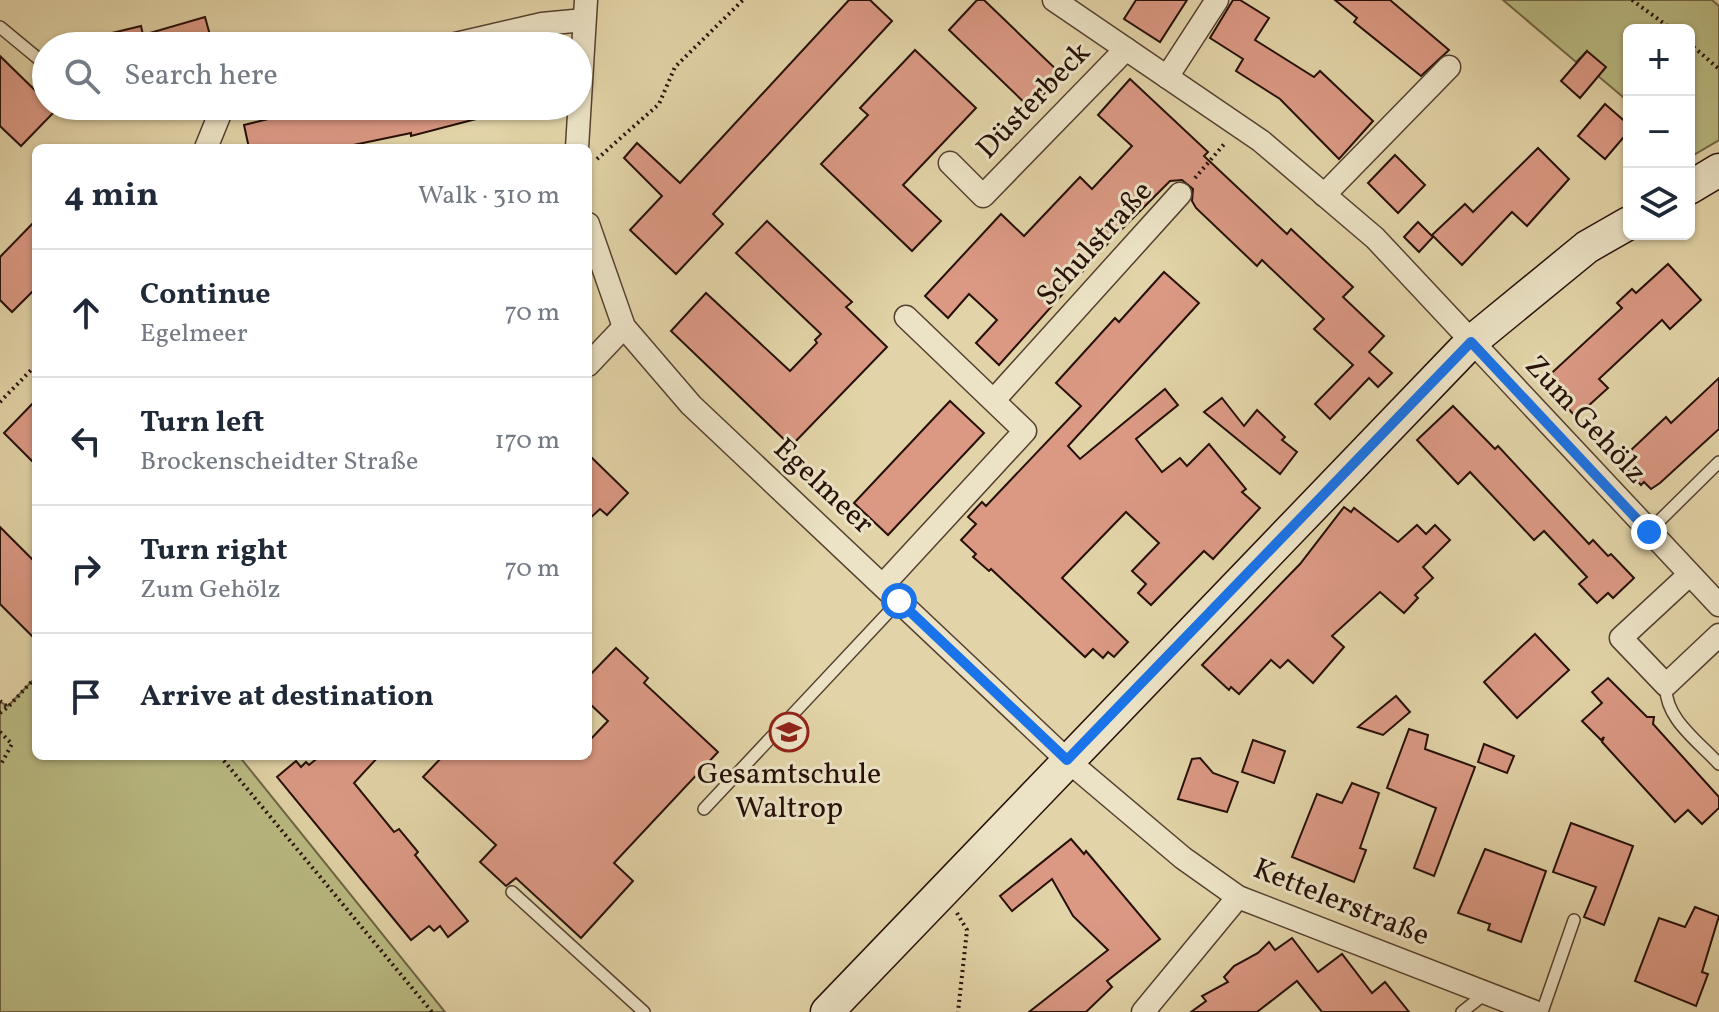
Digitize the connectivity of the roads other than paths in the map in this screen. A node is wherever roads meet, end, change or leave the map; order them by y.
1 (1054, 0) edge
2 (1217, 0) edge
3 (585, 10) edge
4 (0, 27) edge
5 (507, 32) edge
6 (584, 32) edge
7 (1126, 49) junction
8 (32, 53) edge
9 (1449, 67) dead end
10 (1167, 77) junction
11 (217, 120) edge
12 (579, 120) edge
13 (208, 144) edge
14 (577, 144) edge
15 (950, 163) dead end
16 (1719, 170) edge
17 (1695, 184) edge
18 (1180, 194) road end
19 (1324, 195) junction
20 (1623, 226) edge
21 (592, 235) edge
22 (906, 317) dead end
23 (624, 327) junction
24 (1471, 342) junction
25 (592, 361) edge
26 (994, 400) junction
27 (1719, 462) edge
28 (1649, 532) junction
29 (1689, 575) junction
30 (891, 593) junction
31 (1719, 605) edge
32 (1719, 635) edge
33 (1666, 685) junction
34 (1067, 760) junction
35 (1719, 764) edge
36 (704, 809) dead end
37 (512, 892) dead end
38 (1238, 897) junction
39 (1574, 920) dead end
40 (1487, 993) junction
41 (644, 1012) edge
42 (827, 1012) edge
43 (1143, 1012) edge
44 (1462, 1012) edge
45 (1535, 1012) edge
46 (1542, 1012) edge

1 - 7 street, Düsterbeck
2 - 10 street
3 - 5 street
3 - 6 street
4 - 8 lane
7 - 10 street, Düsterbeck
7 - 15 street, Düsterbeck
9 - 19 street
10 - 19 street, Düsterbeck
11 - 13 street
12 - 14 street
16 - 17 street
18 - 26 street, Schulstraße
19 - 24 street, Düsterbeck
20 - 24 street
21 - 23 street, Egelmeer
22 - 26 street
23 - 25 street
23 - 30 street, Egelmeer
24 - 28 street, Zum Gehölz
24 - 34 street
26 - 30 street
27 - 28 lane
28 - 29 street, Zum Gehölz
29 - 31 street, Zum Gehölz
29 - 33 street
30 - 34 street, Egelmeer
30 - 36 lane
32 - 33 street
33 - 35 lane
34 - 38 street, Kettelerstraße
34 - 42 street
37 - 41 lane
38 - 40 street, Kettelerstraße
38 - 43 street
39 - 46 lane
40 - 44 lane
40 - 45 street, Kettelerstraße

